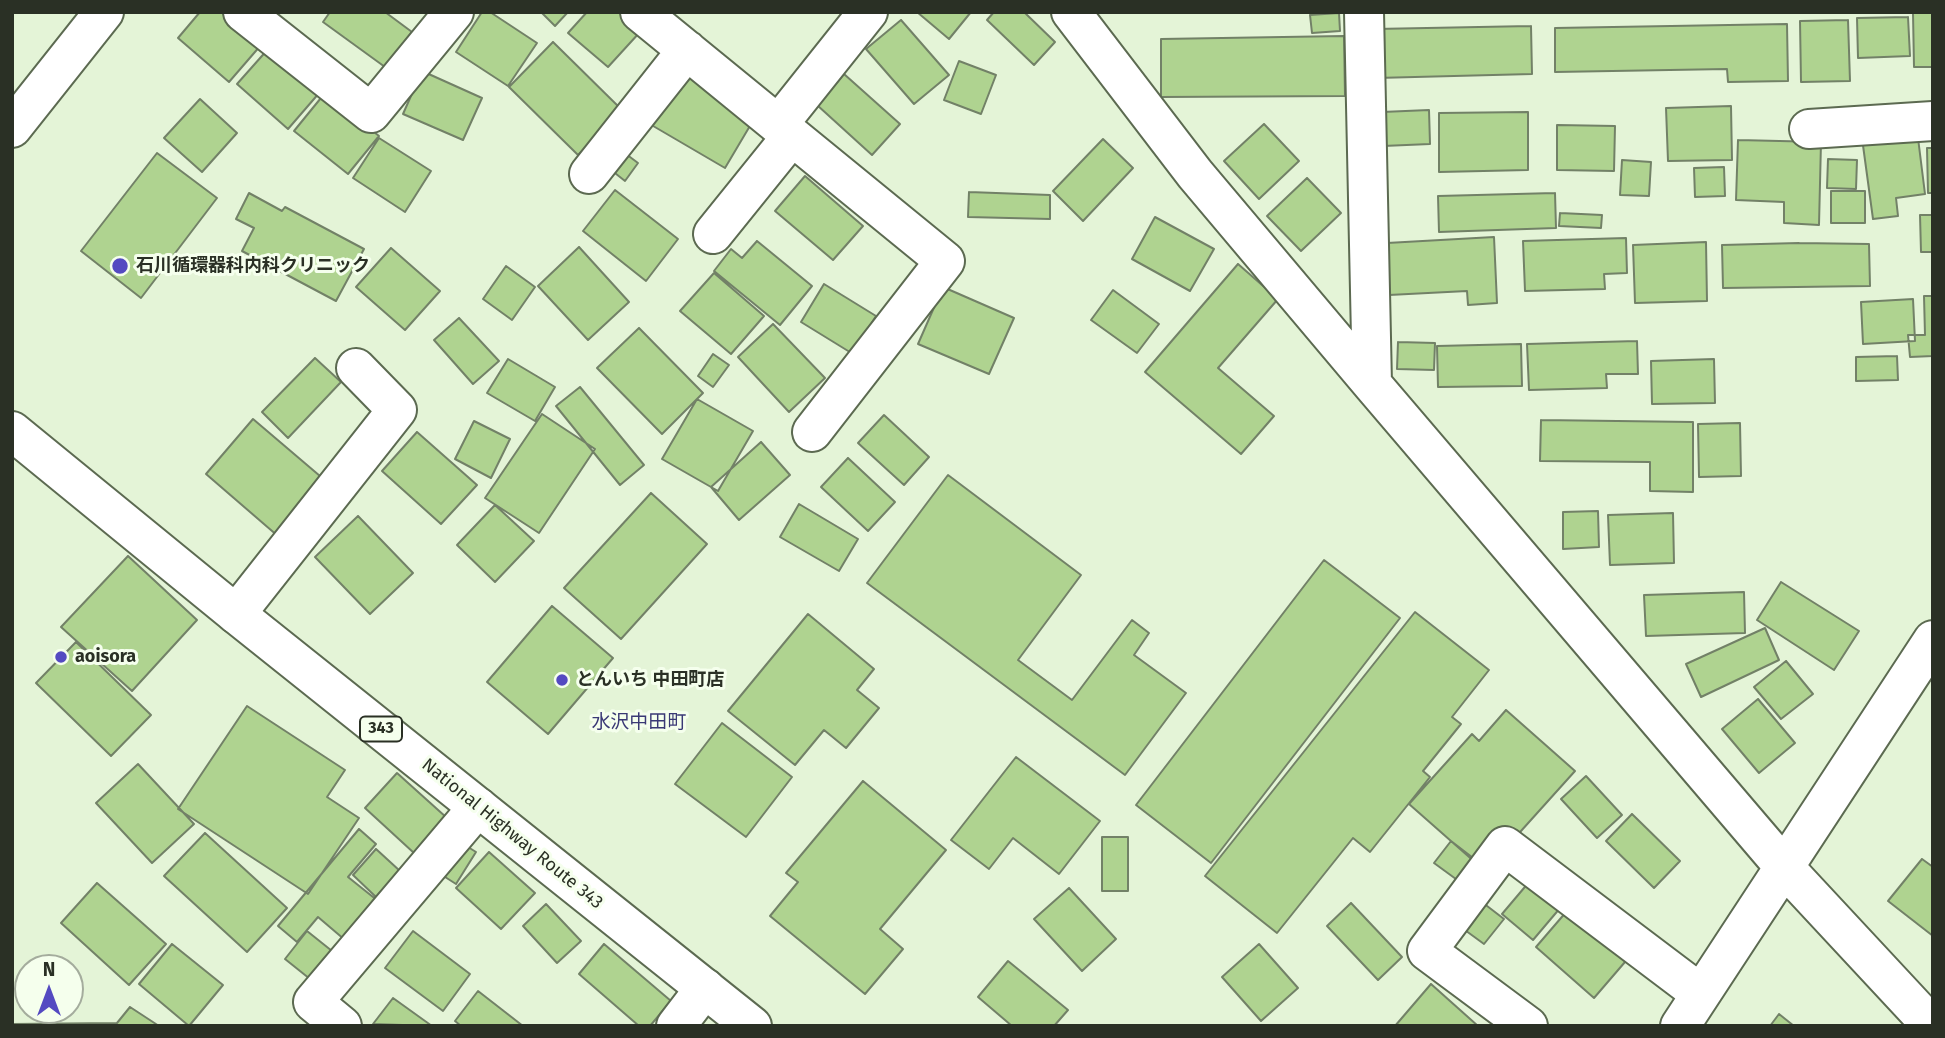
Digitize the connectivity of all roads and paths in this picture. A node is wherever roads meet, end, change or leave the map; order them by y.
1 (104, 12) edge
2 (243, 12) edge
3 (454, 12) edge
4 (640, 12) edge
5 (868, 12) edge
6 (1071, 12) edge
7 (1364, 12) edge
8 (687, 50) junction
9 (1933, 121) edge
10 (12, 128) edge
11 (1809, 129) dead end
12 (785, 130) junction
13 (589, 174) dead end
14 (713, 234) dead end
15 (356, 368) dead end
16 (1372, 384) junction
17 (12, 431) edge
18 (812, 432) dead end
19 (236, 614) junction
20 (1933, 640) edge
21 (478, 807) junction
22 (1785, 868) junction
23 (705, 988) junction
24 (1701, 993) junction
25 (342, 1026) edge
26 (676, 1026) edge
27 (752, 1026) edge
28 (1528, 1026) edge
29 (1680, 1026) edge
30 (1932, 1026) edge

1 - 10 main road
2 - 3 main road
4 - 8 main road
5 - 12 main road
6 - 16 main road
7 - 16 main road
8 - 12 main road
8 - 13 main road
9 - 11 main road
12 - 14 main road
12 - 18 main road
15 - 19 main road
16 - 22 main road
17 - 19 main road, National Highway Route 343 / 343
19 - 21 main road, National Highway Route 343 / 343
20 - 22 main road
21 - 23 main road, National Highway Route 343 / 343
21 - 25 main road
22 - 24 main road
22 - 30 main road
23 - 26 main road
23 - 27 main road, National Highway Route 343 / 343
24 - 28 main road
24 - 29 main road

